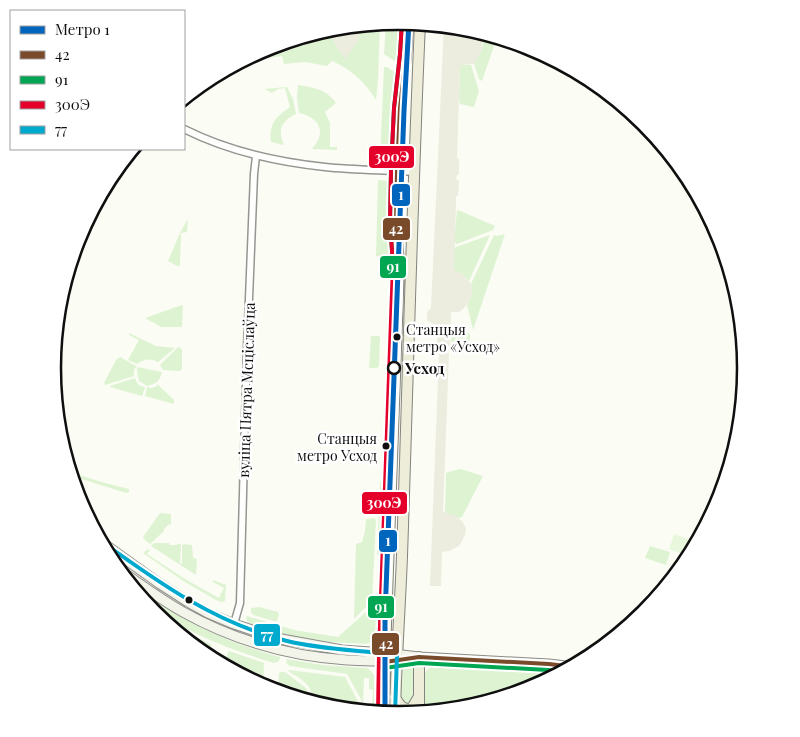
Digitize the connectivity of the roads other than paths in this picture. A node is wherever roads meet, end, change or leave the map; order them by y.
1 (407, 30) edge
2 (420, 31) edge
3 (185, 129) edge
4 (256, 156) junction
5 (397, 171) junction
6 (414, 172) junction
7 (116, 553) edge
8 (138, 583) edge
9 (234, 624) junction
10 (385, 658) junction
11 (397, 658) junction
12 (419, 658) junction
13 (562, 666) edge
14 (395, 697) junction
15 (419, 697) junction
16 (384, 706) edge
17 (413, 706) edge
18 (418, 706) edge
19 (395, 707) edge
20 (401, 707) edge

1 - 5 main road
2 - 6 main road
3 - 4 street
4 - 5 street
4 - 9 street, вуліца Пятра Мсціслаўца
5 - 6 street
5 - 10 main road
6 - 11 main road
7 - 9 main road
8 - 10 main road
9 - 10 main road
10 - 11 main road
10 - 16 main road
11 - 12 main road
11 - 14 main road
12 - 13 main road
12 - 15 main road
14 - 19 main road
14 - 20 main road
15 - 17 main road
15 - 18 main road

